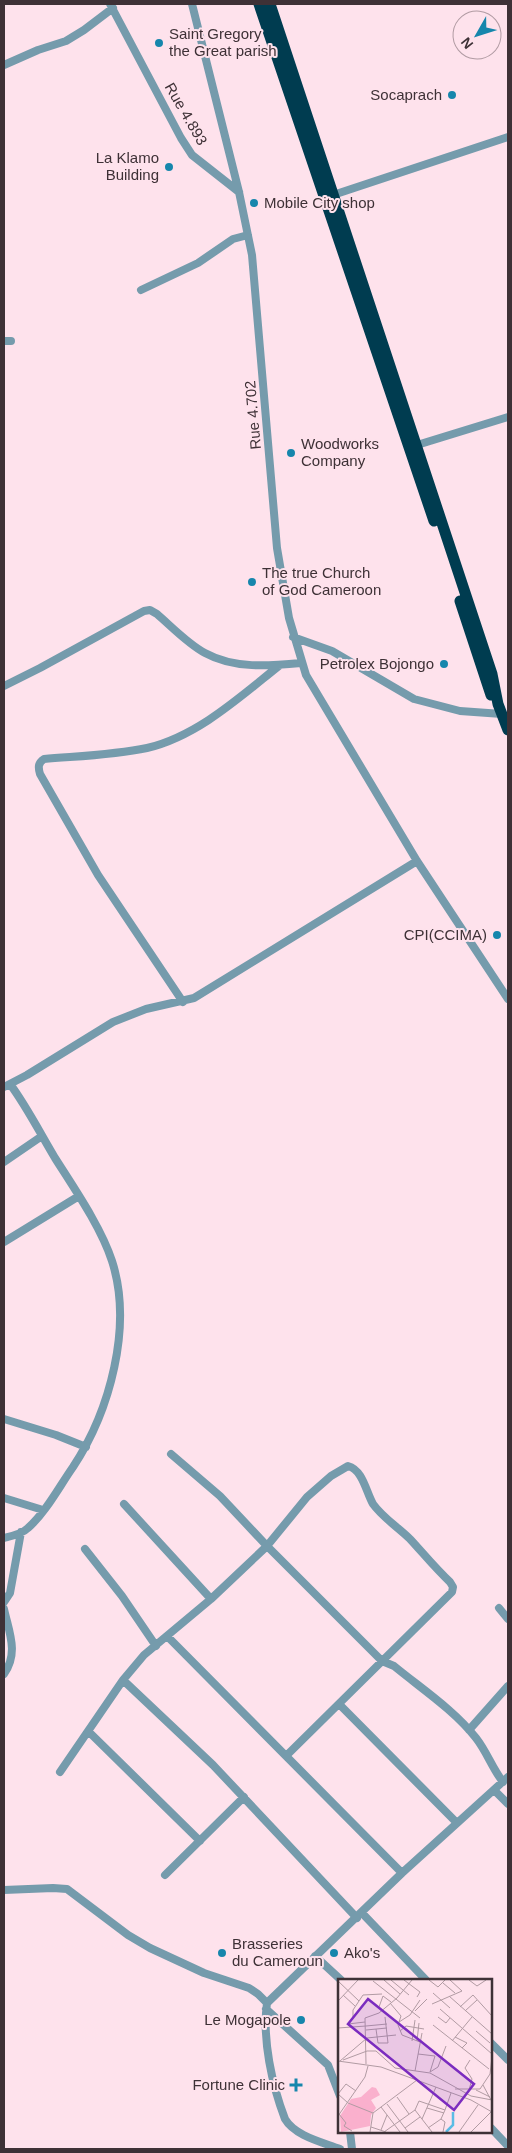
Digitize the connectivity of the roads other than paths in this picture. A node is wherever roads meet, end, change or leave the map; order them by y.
1 (192, 4) edge
2 (259, 4) edge
3 (270, 4) edge
4 (111, 6) edge
5 (283, 58) junction
6 (4, 65) edge
7 (508, 137) edge
8 (239, 192) junction
9 (333, 195) junction
10 (248, 235) junction
11 (141, 290) dead end
12 (389, 377) junction
13 (508, 417) edge
14 (418, 446) junction
15 (293, 637) junction
16 (301, 663) junction
17 (280, 665) junction
18 (4, 686) edge
19 (500, 709) junction
20 (508, 730) edge
21 (417, 860) junction
22 (508, 999) edge
23 (183, 1002) junction
24 (7, 1085) edge
25 (42, 1136) junction
26 (4, 1162) edge
27 (79, 1196) junction
28 (4, 1242) edge
29 (4, 1420) edge
30 (86, 1447) junction
31 (171, 1454) dead end
32 (4, 1498) edge
33 (124, 1504) dead end
34 (43, 1510) junction
35 (21, 1532) junction
36 (4, 1538) edge
37 (267, 1546) junction
38 (85, 1549) dead end
39 (212, 1599) junction
40 (4, 1602) edge
41 (499, 1608) dead end
42 (4, 1609) edge
43 (508, 1619) edge
44 (167, 1636) junction
45 (156, 1646) junction
46 (382, 1661) junction
47 (4, 1674) edge
48 (123, 1680) junction
49 (508, 1686) edge
50 (338, 1704) junction
51 (468, 1730) junction
52 (88, 1731) junction
53 (286, 1756) junction
54 (60, 1772) dead end
55 (505, 1779) edge
56 (494, 1790) junction
57 (244, 1797) junction
58 (508, 1804) edge
59 (457, 1823) junction
60 (200, 1841) junction
61 (402, 1873) junction
62 (165, 1875) dead end
63 (4, 1890) edge
64 (359, 1916) junction
65 (315, 1956) junction
66 (341, 1979) edge
67 (425, 1979) edge
68 (267, 2006) junction
69 (492, 2044) edge
70 (508, 2060) edge
71 (338, 2091) edge
72 (492, 2129) edge
73 (350, 2133) edge
74 (508, 2146) edge
75 (340, 2149) edge
76 (352, 2149) edge

1 - 8 street, Rue 4.702
2 - 5 highway
3 - 5 highway
4 - 6 street
4 - 8 street, Rue 4.893
5 - 9 highway
5 - 12 highway
7 - 9 street
8 - 10 street, Rue 4.702
9 - 12 highway
10 - 11 street
10 - 15 street, Rue 4.702
12 - 14 highway
12 - 19 highway
13 - 14 street
14 - 19 highway
15 - 16 street, Rue 4.702
15 - 19 street
16 - 17 street
16 - 21 street, Rue 4.702
17 - 18 street
17 - 23 street
19 - 20 highway
21 - 22 street, Rue 4.702
21 - 23 street
23 - 24 street
24 - 25 street
25 - 26 street
25 - 27 street
27 - 28 street
27 - 30 street
29 - 30 street
30 - 34 street
31 - 37 street
32 - 34 street
33 - 39 street
34 - 35 street
35 - 36 street
35 - 40 street
37 - 39 street
37 - 46 street
37 - 46 street
38 - 45 street
39 - 44 street
41 - 43 street
42 - 47 street
44 - 45 street
44 - 53 street
45 - 48 street
46 - 50 street
46 - 51 street
48 - 52 street
48 - 57 street
49 - 51 street
50 - 53 street
50 - 59 street
51 - 55 street
52 - 54 street
52 - 60 street
53 - 61 street
55 - 56 street
56 - 58 street
56 - 59 street
57 - 60 street
57 - 64 street
59 - 61 street
60 - 62 street
61 - 64 street
63 - 68 street
64 - 65 street
64 - 67 street
65 - 66 street
65 - 68 street
68 - 71 street
68 - 75 street
69 - 70 street
72 - 74 street
73 - 76 street

